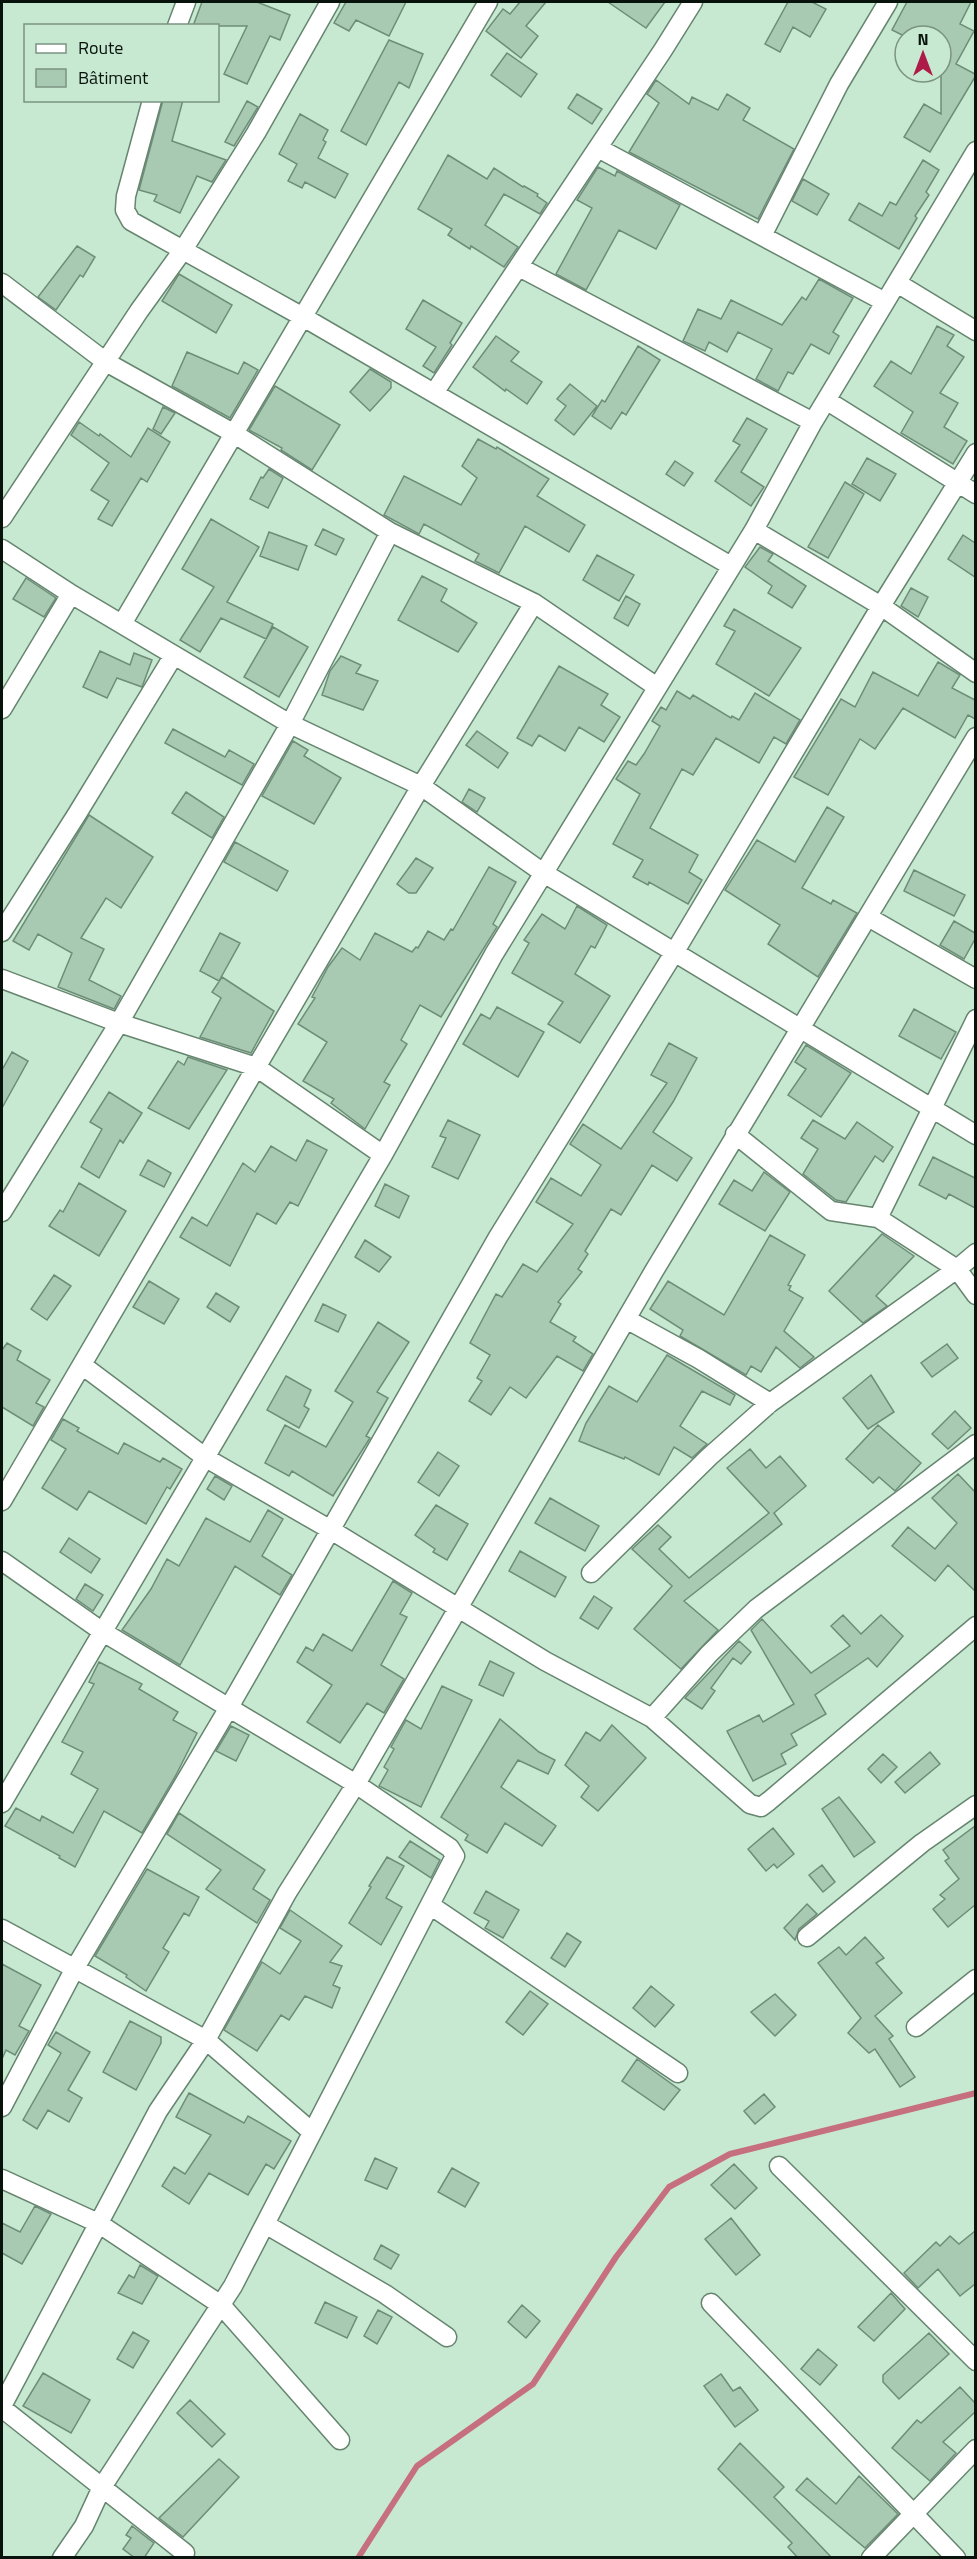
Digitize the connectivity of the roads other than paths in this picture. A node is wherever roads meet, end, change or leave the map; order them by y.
1 (186, 2) edge
2 (330, 2) edge
3 (488, 2) edge
4 (693, 2) edge
5 (888, 2) edge
6 (178, 24) edge
7 (151, 102) edge
8 (598, 148) junction
9 (975, 151) edge
10 (762, 236) junction
11 (183, 250) junction
12 (519, 267) junction
13 (2, 283) edge
14 (897, 283) junction
15 (885, 302) junction
16 (303, 317) junction
17 (975, 331) edge
18 (106, 362) junction
19 (434, 393) junction
20 (826, 400) junction
21 (813, 422) junction
22 (233, 433) junction
23 (975, 453) edge
24 (956, 482) junction
25 (975, 494) edge
26 (2, 518) edge
27 (754, 530) junction
28 (390, 532) junction
29 (2, 549) edge
30 (731, 566) junction
31 (70, 594) junction
32 (534, 603) junction
33 (881, 606) junction
34 (122, 624) junction
35 (174, 655) junction
36 (975, 674) edge
37 (657, 687) junction
38 (2, 709) edge
39 (290, 724) junction
40 (975, 737) edge
41 (421, 786) junction
42 (542, 872) junction
43 (868, 917) junction
44 (2, 932) edge
45 (674, 953) junction
46 (975, 979) edge
47 (2, 980) edge
48 (975, 1019) edge
49 (119, 1023) junction
50 (801, 1030) junction
51 (256, 1067) junction
52 (931, 1108) junction
53 (735, 1134) junction
54 (975, 1135) edge
55 (383, 1155) junction
56 (2, 1212) edge
57 (878, 1218) junction
58 (975, 1253) edge
59 (957, 1269) junction
60 (975, 1295) edge
61 (626, 1319) junction
62 (82, 1365) junction
63 (770, 1403) junction
64 (975, 1444) edge
65 (206, 1458) junction
66 (2, 1501) edge
67 (331, 1530) junction
68 (2, 1561) edge
69 (591, 1573) dead end
70 (458, 1607) junction
71 (975, 1626) edge
72 (103, 1632) junction
73 (228, 1709) junction
74 (652, 1718) junction
75 (356, 1784) junction
76 (2, 1803) edge
77 (975, 1805) edge
78 (430, 1905) junction
79 (2, 1929) edge
80 (807, 1937) dead end
81 (75, 1968) junction
82 (975, 1979) edge
83 (916, 2027) dead end
84 (206, 2040) junction
85 (678, 2073) dead end
86 (2, 2107) edge
87 (312, 2132) junction
88 (779, 2166) dead end
89 (2, 2179) edge
90 (98, 2223) junction
91 (265, 2224) junction
92 (711, 2303) dead end
93 (221, 2305) junction
94 (447, 2337) dead end
95 (975, 2361) edge
96 (2, 2407) edge
97 (340, 2440) dead end
98 (975, 2449) edge
99 (102, 2487) junction
100 (913, 2513) junction
101 (184, 2553) dead end
102 (62, 2558) edge
103 (871, 2558) edge
104 (956, 2558) edge

1 - 6 street
2 - 11 street
3 - 16 street
4 - 8 street
5 - 10 street
7 - 11 street
8 - 10 street
8 - 12 street
9 - 14 street
10 - 15 street
11 - 16 street
11 - 18 street
12 - 19 street
12 - 21 street
13 - 18 street
14 - 15 street
14 - 17 street
15 - 20 street
16 - 19 street
16 - 22 street
18 - 22 street
18 - 26 street
19 - 30 street
20 - 21 street
20 - 24 street
21 - 27 street
22 - 28 street
22 - 34 street
23 - 24 street
24 - 25 street
24 - 33 street
27 - 30 street
27 - 33 street
28 - 32 street
28 - 39 street
29 - 31 street
30 - 37 street
31 - 34 street
31 - 38 street
32 - 37 street
32 - 41 street
33 - 36 street
33 - 45 street
34 - 35 street
35 - 39 street
35 - 44 street
37 - 42 street
39 - 41 street
39 - 49 street
40 - 43 street
41 - 42 street
41 - 51 street
42 - 45 street
42 - 55 street
43 - 46 street
43 - 50 street
45 - 50 street
45 - 67 street
47 - 49 street
48 - 52 street
49 - 51 street
49 - 56 street
50 - 52 street
50 - 53 street
51 - 55 street
51 - 62 street
52 - 54 street
52 - 57 street
53 - 57 street
53 - 61 street
55 - 65 street
57 - 59 street
58 - 59 street
59 - 60 street
59 - 63 street
61 - 63 street
61 - 70 street
62 - 65 street
62 - 66 street
63 - 69 street
64 - 74 street
65 - 67 street
65 - 72 street
67 - 70 street
67 - 73 street
68 - 72 street
70 - 74 street
70 - 75 street
71 - 74 street
72 - 73 street
72 - 76 street
73 - 75 street
73 - 81 street
75 - 78 street
75 - 84 street
77 - 80 street
78 - 85 street
78 - 87 street
79 - 81 street
81 - 84 street
81 - 86 street
82 - 83 street
84 - 87 street
84 - 90 street
87 - 91 street
88 - 95 street
89 - 90 street
90 - 93 street
90 - 96 street
91 - 93 street
91 - 94 street
92 - 100 street
93 - 97 street
93 - 99 street
96 - 99 street
98 - 100 street
99 - 101 street
99 - 102 street
100 - 103 street
100 - 104 street

